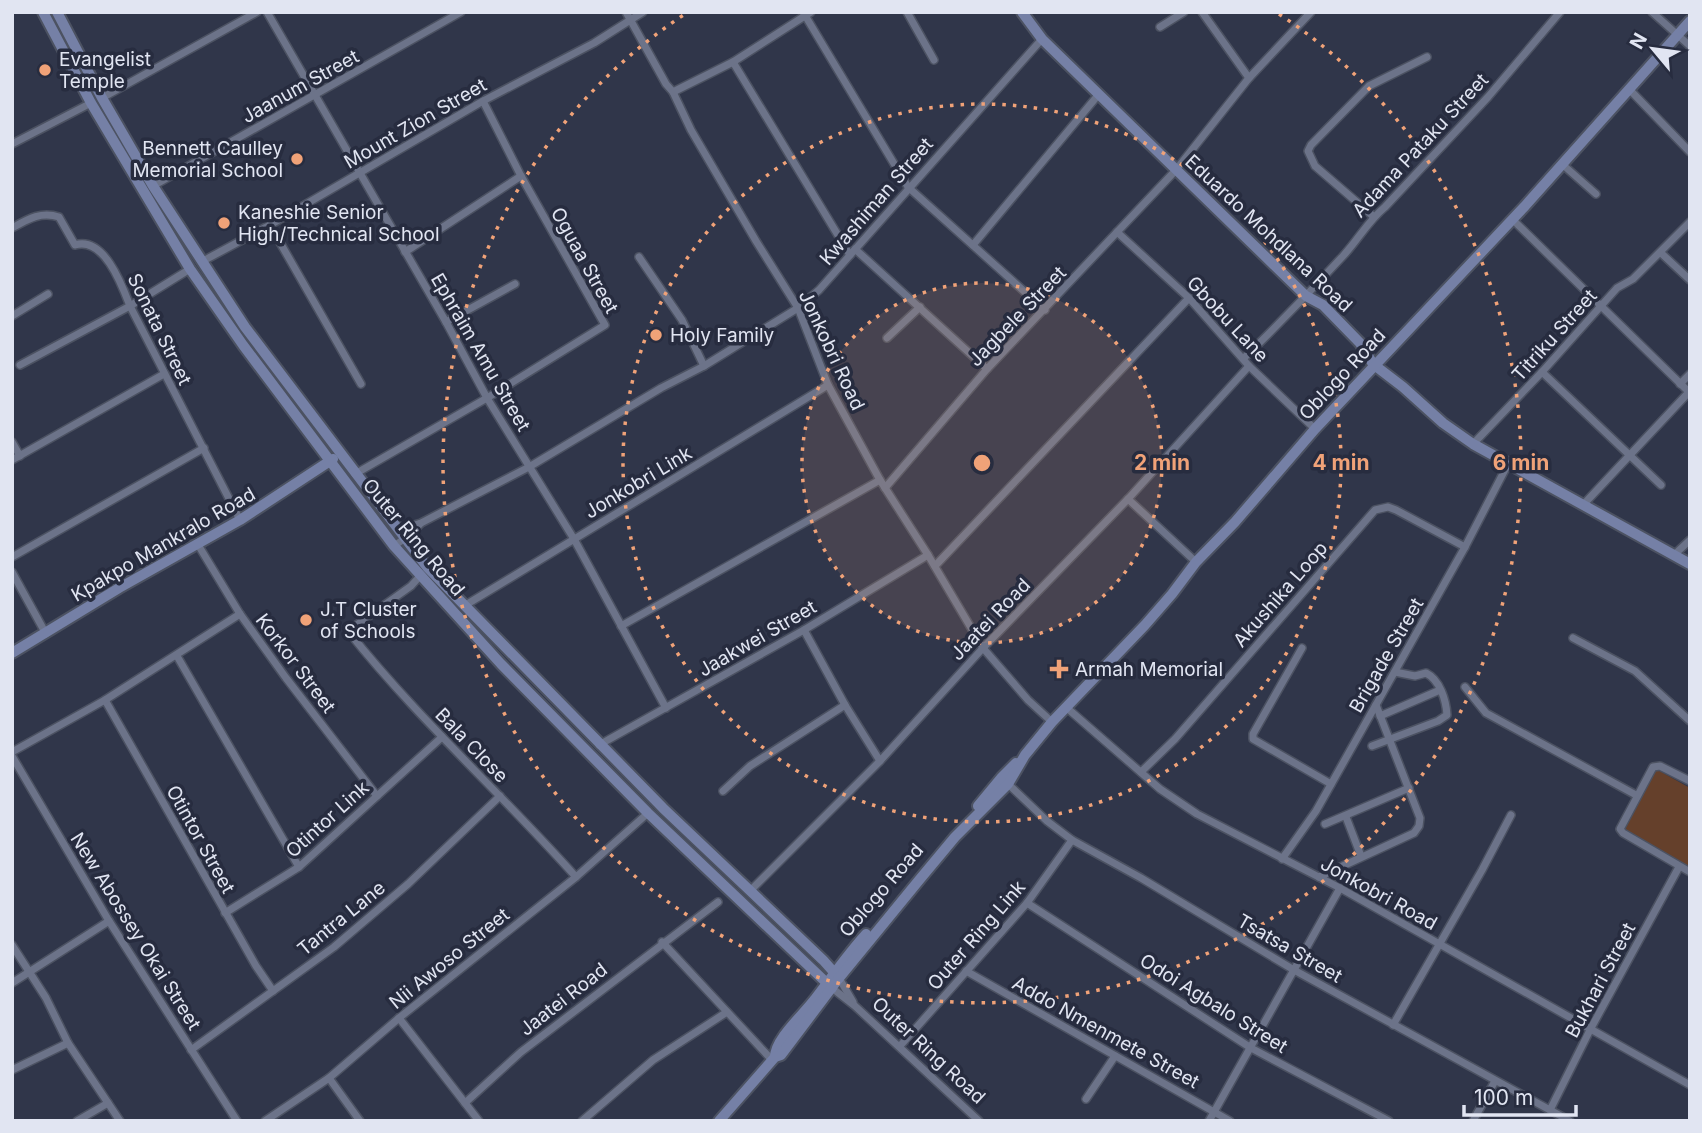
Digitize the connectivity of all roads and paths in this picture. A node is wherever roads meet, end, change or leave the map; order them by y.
1 (43, 12) edge
2 (257, 12) edge
3 (267, 12) edge
4 (461, 12) edge
5 (643, 12) edge
6 (907, 12) edge
7 (1022, 12) edge
8 (1184, 12) edge
9 (1202, 12) edge
10 (1311, 12) edge
11 (1560, 12) edge
12 (1652, 12) edge
13 (59, 13) edge
14 (806, 13) edge
15 (628, 16) edge
16 (1690, 21) edge
17 (1160, 27) dead end
18 (1677, 35) junction
19 (1042, 39) junction
20 (1690, 46) edge
21 (1427, 57) dead end
22 (933, 60) dead end
23 (733, 61) junction
24 (1249, 78) junction
25 (1629, 89) junction
26 (673, 92) junction
27 (1099, 94) junction
28 (316, 96) junction
29 (97, 100) junction
30 (483, 101) junction
31 (12, 144) edge
32 (1690, 152) edge
33 (1562, 164) junction
34 (1176, 170) junction
35 (360, 172) junction
36 (521, 176) junction
37 (153, 186) junction
38 (908, 187) junction
39 (1596, 194) dead end
40 (1373, 216) junction
41 (1512, 219) junction
42 (1690, 222) edge
43 (270, 225) junction
44 (12, 228) edge
45 (1117, 232) junction
46 (974, 245) junction
47 (405, 251) junction
48 (853, 252) junction
49 (1661, 253) junction
50 (639, 257) dead end
51 (203, 261) junction
52 (190, 269) junction
53 (1690, 280) edge
54 (515, 284) dead end
55 (48, 294) dead end
56 (1306, 296) junction
57 (1189, 298) junction
58 (130, 306) junction
59 (798, 307) junction
60 (920, 307) junction
61 (1601, 307) junction
62 (1045, 310) junction
63 (12, 316) edge
64 (446, 322) junction
65 (887, 338) dead end
66 (1244, 358) junction
67 (1373, 364) junction
68 (20, 365) dead end
69 (704, 366) junction
70 (1249, 366) junction
71 (986, 369) junction
72 (1542, 372) junction
73 (164, 374) junction
74 (1690, 374) edge
75 (361, 384) dead end
76 (1680, 384) junction
77 (828, 385) junction
78 (1689, 393) edge
79 (487, 398) junction
80 (1315, 429) junction
81 (12, 442) edge
82 (1473, 444) junction
83 (204, 448) junction
84 (341, 454) junction
85 (1629, 454) junction
86 (20, 456) junction
87 (12, 460) edge
88 (330, 462) junction
89 (1508, 462) junction
90 (529, 467) junction
91 (355, 474) junction
92 (880, 480) junction
93 (1661, 485) dead end
94 (885, 488) junction
95 (1128, 499) junction
96 (1583, 505) junction
97 (240, 520) junction
98 (401, 534) junction
99 (573, 539) junction
100 (1690, 540) edge
101 (391, 541) junction
102 (197, 543) junction
103 (1465, 547) junction
104 (928, 555) junction
105 (1674, 555) junction
106 (12, 557) edge
107 (1196, 562) junction
108 (1690, 564) edge
109 (935, 566) junction
110 (12, 572) edge
111 (420, 576) junction
112 (464, 606) junction
113 (240, 614) junction
114 (621, 626) junction
115 (804, 630) junction
116 (46, 634) junction
117 (1573, 638) dead end
118 (983, 648) junction
119 (1302, 648) dead end
120 (12, 653) edge
121 (177, 656) junction
122 (1395, 672) junction
123 (1465, 687) dead end
124 (1440, 690) junction
125 (105, 700) junction
126 (845, 705) junction
127 (1376, 705) junction
128 (666, 708) junction
129 (1067, 708) junction
130 (1380, 716) junction
131 (1690, 721) edge
132 (1052, 722) junction
133 (442, 737) junction
134 (1388, 741) junction
135 (599, 745) junction
136 (1372, 746) dead end
137 (12, 754) edge
138 (880, 761) junction
139 (1141, 772) junction
140 (1005, 780) junction
141 (1690, 781) edge
142 (1331, 783) junction
143 (1409, 788) junction
144 (723, 791) dead end
145 (1636, 795) junction
146 (377, 796) junction
147 (500, 796) junction
148 (648, 813) junction
149 (1511, 815) dead end
150 (1346, 817) junction
151 (1325, 824) dead end
152 (1072, 840) junction
153 (1361, 856) junction
154 (1282, 859) junction
155 (299, 867) junction
156 (1679, 867) junction
157 (1690, 872) edge
158 (576, 877) junction
159 (1319, 877) junction
160 (1340, 888) junction
161 (750, 891) junction
162 (719, 902) dead end
163 (1027, 903) junction
164 (225, 913) junction
165 (109, 921) junction
166 (662, 942) junction
167 (1439, 944) junction
168 (12, 945) edge
169 (1294, 970) junction
170 (966, 971) junction
171 (30, 974) junction
172 (837, 974) junction
173 (12, 983) edge
174 (829, 985) junction
175 (273, 991) junction
176 (855, 1006) junction
177 (727, 1012) junction
178 (399, 1018) junction
179 (1393, 1025) junction
180 (1591, 1028) junction
181 (68, 1043) junction
182 (900, 1046) junction
183 (1251, 1048) junction
184 (191, 1050) junction
185 (1115, 1056) junction
186 (774, 1059) junction
187 (12, 1070) edge
188 (329, 1078) junction
189 (1495, 1081) junction
190 (1690, 1085) edge
191 (1086, 1098) dead end
192 (108, 1103) junction
193 (465, 1103) junction
194 (1550, 1110) junction
195 (1215, 1111) junction
196 (77, 1121) edge
197 (120, 1121) edge
198 (237, 1121) edge
199 (265, 1121) edge
200 (360, 1121) edge
201 (479, 1121) edge
202 (582, 1121) edge
203 (719, 1121) edge
204 (979, 1121) edge
205 (1209, 1121) edge
206 (1230, 1121) edge
207 (1389, 1121) edge
208 (1473, 1121) edge
209 (1570, 1121) edge

1 - 29 main road, Outer Ring Road
2 - 29 street
3 - 28 street, Ephraim Amu Street
4 - 28 street, Jaanum Street
5 - 15 street, Mount Zion Street
6 - 22 street
7 - 19 main road, Eduardo Mohdlana Road
8 - 17 street
9 - 24 street
10 - 24 street, Jagbele Street
11 - 40 street, Adama Pataku Street
12 - 18 street
13 - 29 main road, Outer Ring Road
14 - 23 street
14 - 38 street
15 - 26 street, Jonkobri Road
15 - 30 street, Mount Zion Street
16 - 18 main road, Oblogo Road
18 - 20 street
18 - 25 main road, Oblogo Road
19 - 27 main road, Eduardo Mohdlana Road
19 - 38 street, Kwashiman Street
21 - 40 street
23 - 26 street
23 - 48 street
24 - 34 street, Jagbele Street
25 - 32 street
25 - 33 main road, Oblogo Road
26 - 59 street, Jonkobri Road
27 - 34 main road, Eduardo Mohdlana Road
27 - 46 street
28 - 35 street, Ephraim Amu Street
28 - 37 street, Jaanum Street
29 - 31 street
29 - 37 main road, Outer Ring Road
29 - 52 main road, Outer Ring Road
30 - 35 street, Mount Zion Street
30 - 36 street, Oguaa Street
33 - 39 street
33 - 41 main road, Oblogo Road
34 - 45 street, Jagbele Street
34 - 56 main road, Eduardo Mohdlana Road
35 - 43 street, Mount Zion Street
35 - 47 street, Ephraim Amu Street
36 - 47 street
36 - 79 street, Oguaa Street
37 - 51 main road, Outer Ring Road
38 - 46 street
38 - 48 street, Kwashiman Street
40 - 56 street, Adama Pataku Street
41 - 61 street
41 - 67 main road, Oblogo Road
42 - 49 street, Titriku Street
43 - 51 street, Mount Zion Street
43 - 75 street
44 - 58 street, Sonata Street
45 - 57 street, Gbobu Lane
45 - 62 street, Jagbele Street
46 - 62 street
47 - 64 street, Ephraim Amu Street
48 - 59 street, Kwashiman Street
48 - 60 street
49 - 53 street
49 - 61 street, Titriku Street
50 - 69 street
51 - 84 main road, Outer Ring Road
52 - 58 street
52 - 88 main road, Outer Ring Road
54 - 64 street
55 - 63 street
56 - 66 street, Adama Pataku Street
56 - 67 main road, Eduardo Mohdlana Road
57 - 66 street, Gbobu Lane
57 - 109 street
58 - 68 street
58 - 73 street, Sonata Street
59 - 69 street, Kwashiman Street
59 - 77 street, Jonkobri Road
60 - 65 street
60 - 71 street
61 - 72 street, Titriku Street
61 - 76 street
62 - 71 street, Jagbele Street
64 - 79 street, Ephraim Amu Street
66 - 70 street, Gbobu Lane
67 - 80 main road, Oblogo Road
67 - 82 main road, Eduardo Mohdlana Road
69 - 90 street, Kwashiman Street
70 - 80 street, Gbobu Lane
70 - 95 street, Jaatei Road
71 - 94 street, Jagbele Street
72 - 82 street, Titriku Street
72 - 85 street
73 - 83 street, Sonata Street
73 - 86 street
74 - 76 street
76 - 78 street
77 - 92 street, Jonkobri Road
77 - 99 street, Jonkobri Link
78 - 85 street
79 - 90 street, Ephraim Amu Street
79 - 91 street, Oguaa Street
80 - 107 main road, Oblogo Road
81 - 86 street
82 - 89 main road, Eduardo Mohdlana Road
83 - 97 street, Sonata Street
83 - 106 street
84 - 88 main road, Kpakpo Mankralo Road
84 - 91 main road, Outer Ring Road
85 - 93 street
85 - 96 street
86 - 87 street
88 - 97 main road, Kpakpo Mankralo Road
88 - 101 main road, Outer Ring Road
89 - 96 main road, Eduardo Mohdlana Road
89 - 103 street, Brigade Street
90 - 98 street, Kwashiman Street
90 - 99 street, Ephraim Amu Street
91 - 98 main road, Outer Ring Road
92 - 94 street, Jonkobri Road
92 - 114 street
94 - 104 street, Jonkobri Road
95 - 107 street
95 - 118 street, Jaatei Road
96 - 105 main road, Eduardo Mohdlana Road
97 - 102 main road, Kpakpo Mankralo Road
98 - 101 street, Kwashiman Street
98 - 112 main road, Outer Ring Road
99 - 112 street, Jonkobri Link
99 - 114 street, Ephraim Amu Street
100 - 105 street
101 - 111 main road, Outer Ring Road
102 - 113 street, Korkor Street
102 - 116 main road, Kpakpo Mankralo Road
103 - 122 street, Brigade Street
103 - 139 street, Akushika Loop
104 - 109 street, Jonkobri Road
104 - 115 street, Jaakwei Street
105 - 108 main road, Eduardo Mohdlana Road
107 - 129 main road, Oblogo Road
109 - 118 street, Jonkobri Road
110 - 116 street
111 - 133 street, Bala Close
111 - 148 main road, Outer Ring Road
112 - 135 main road, Outer Ring Road
113 - 121 street
113 - 146 street, Korkor Street
114 - 128 street, Ephraim Amu Street
115 - 126 street
115 - 128 street, Jaakwei Street
116 - 120 main road, Kpakpo Mankralo Road
117 - 131 street
118 - 132 street, Jonkobri Road
118 - 138 street, Jaatei Road
119 - 142 street
121 - 125 street
121 - 155 street
122 - 124 street
122 - 127 street, Brigade Street
123 - 145 street
124 - 130 street
124 - 134 street
125 - 137 street
125 - 164 street, Otintor Street
126 - 138 street
126 - 144 street
127 - 130 street
127 - 142 street, Brigade Street
128 - 135 street, Jaakwei Street
129 - 132 main road, Oblogo Road
129 - 139 street, Jonkobri Road
130 - 134 street
132 - 140 main road, Oblogo Road
133 - 146 street, Otintor Link
133 - 147 street, Bala Close
134 - 136 street
134 - 143 street
135 - 161 main road, Outer Ring Road
137 - 165 street, New Abossey Okai Street
138 - 161 street, Jaatei Road
139 - 154 street, Jonkobri Road
140 - 152 street, Tsatsa Street
140 - 172 main road, Oblogo Road
141 - 145 street
142 - 154 street, Brigade Street
143 - 150 street
143 - 153 street
145 - 156 street
146 - 155 street, Otintor Link
147 - 158 street, Bala Close
147 - 175 street, Tantra Lane
148 - 158 street, Nii Awoso Street
148 - 174 main road, Outer Ring Road
149 - 167 street
150 - 151 street
150 - 153 street
152 - 163 street, Outer Ring Link
152 - 169 street, Tsatsa Street
153 - 159 street
154 - 159 street, Jonkobri Road
155 - 164 street, Otintor Link
156 - 157 street
156 - 180 street, Bukhari Street
158 - 178 street, Nii Awoso Street
159 - 160 street, Jonkobri Road
160 - 167 street, Jonkobri Road
160 - 169 street
161 - 172 main road, Outer Ring Road
162 - 166 street, Jaatei Road
163 - 170 street, Outer Ring Link
163 - 183 street, Odoi Agbalo Street
164 - 175 street, Otintor Street
165 - 171 street
165 - 184 street, New Abossey Okai Street
166 - 177 street
166 - 193 street, Jaatei Road
167 - 179 street
167 - 180 street, Jonkobri Road
168 - 171 street
169 - 179 street, Tsatsa Street
169 - 183 street
170 - 182 street, Outer Ring Link
170 - 185 street, Addo Nmenmete Street
171 - 173 street
171 - 181 street
172 - 174 main road, Oblogo Road
172 - 176 street, Outer Ring Road
174 - 176 street, Outer Ring Road
174 - 186 main road, Oblogo Road
175 - 184 street, Tantra Lane
176 - 182 street, Outer Ring Road
177 - 186 street
177 - 202 street
178 - 188 street, Nii Awoso Street
178 - 193 street
179 - 189 street, Tsatsa Street
180 - 190 street, Jonkobri Road
180 - 194 street, Bukhari Street
181 - 187 street
181 - 192 street
182 - 204 street, Outer Ring Road
183 - 195 street
183 - 207 street, Odoi Agbalo Street
184 - 198 street, New Abossey Okai Street
185 - 191 street
185 - 195 street, Addo Nmenmete Street
186 - 203 main road, Oblogo Road
188 - 199 street, Nii Awoso Street
188 - 200 street
189 - 194 street, Tsatsa Street
189 - 208 street
192 - 196 street
192 - 197 street
193 - 201 street
194 - 209 street, Tsatsa Street
195 - 205 street
195 - 206 street, Addo Nmenmete Street

